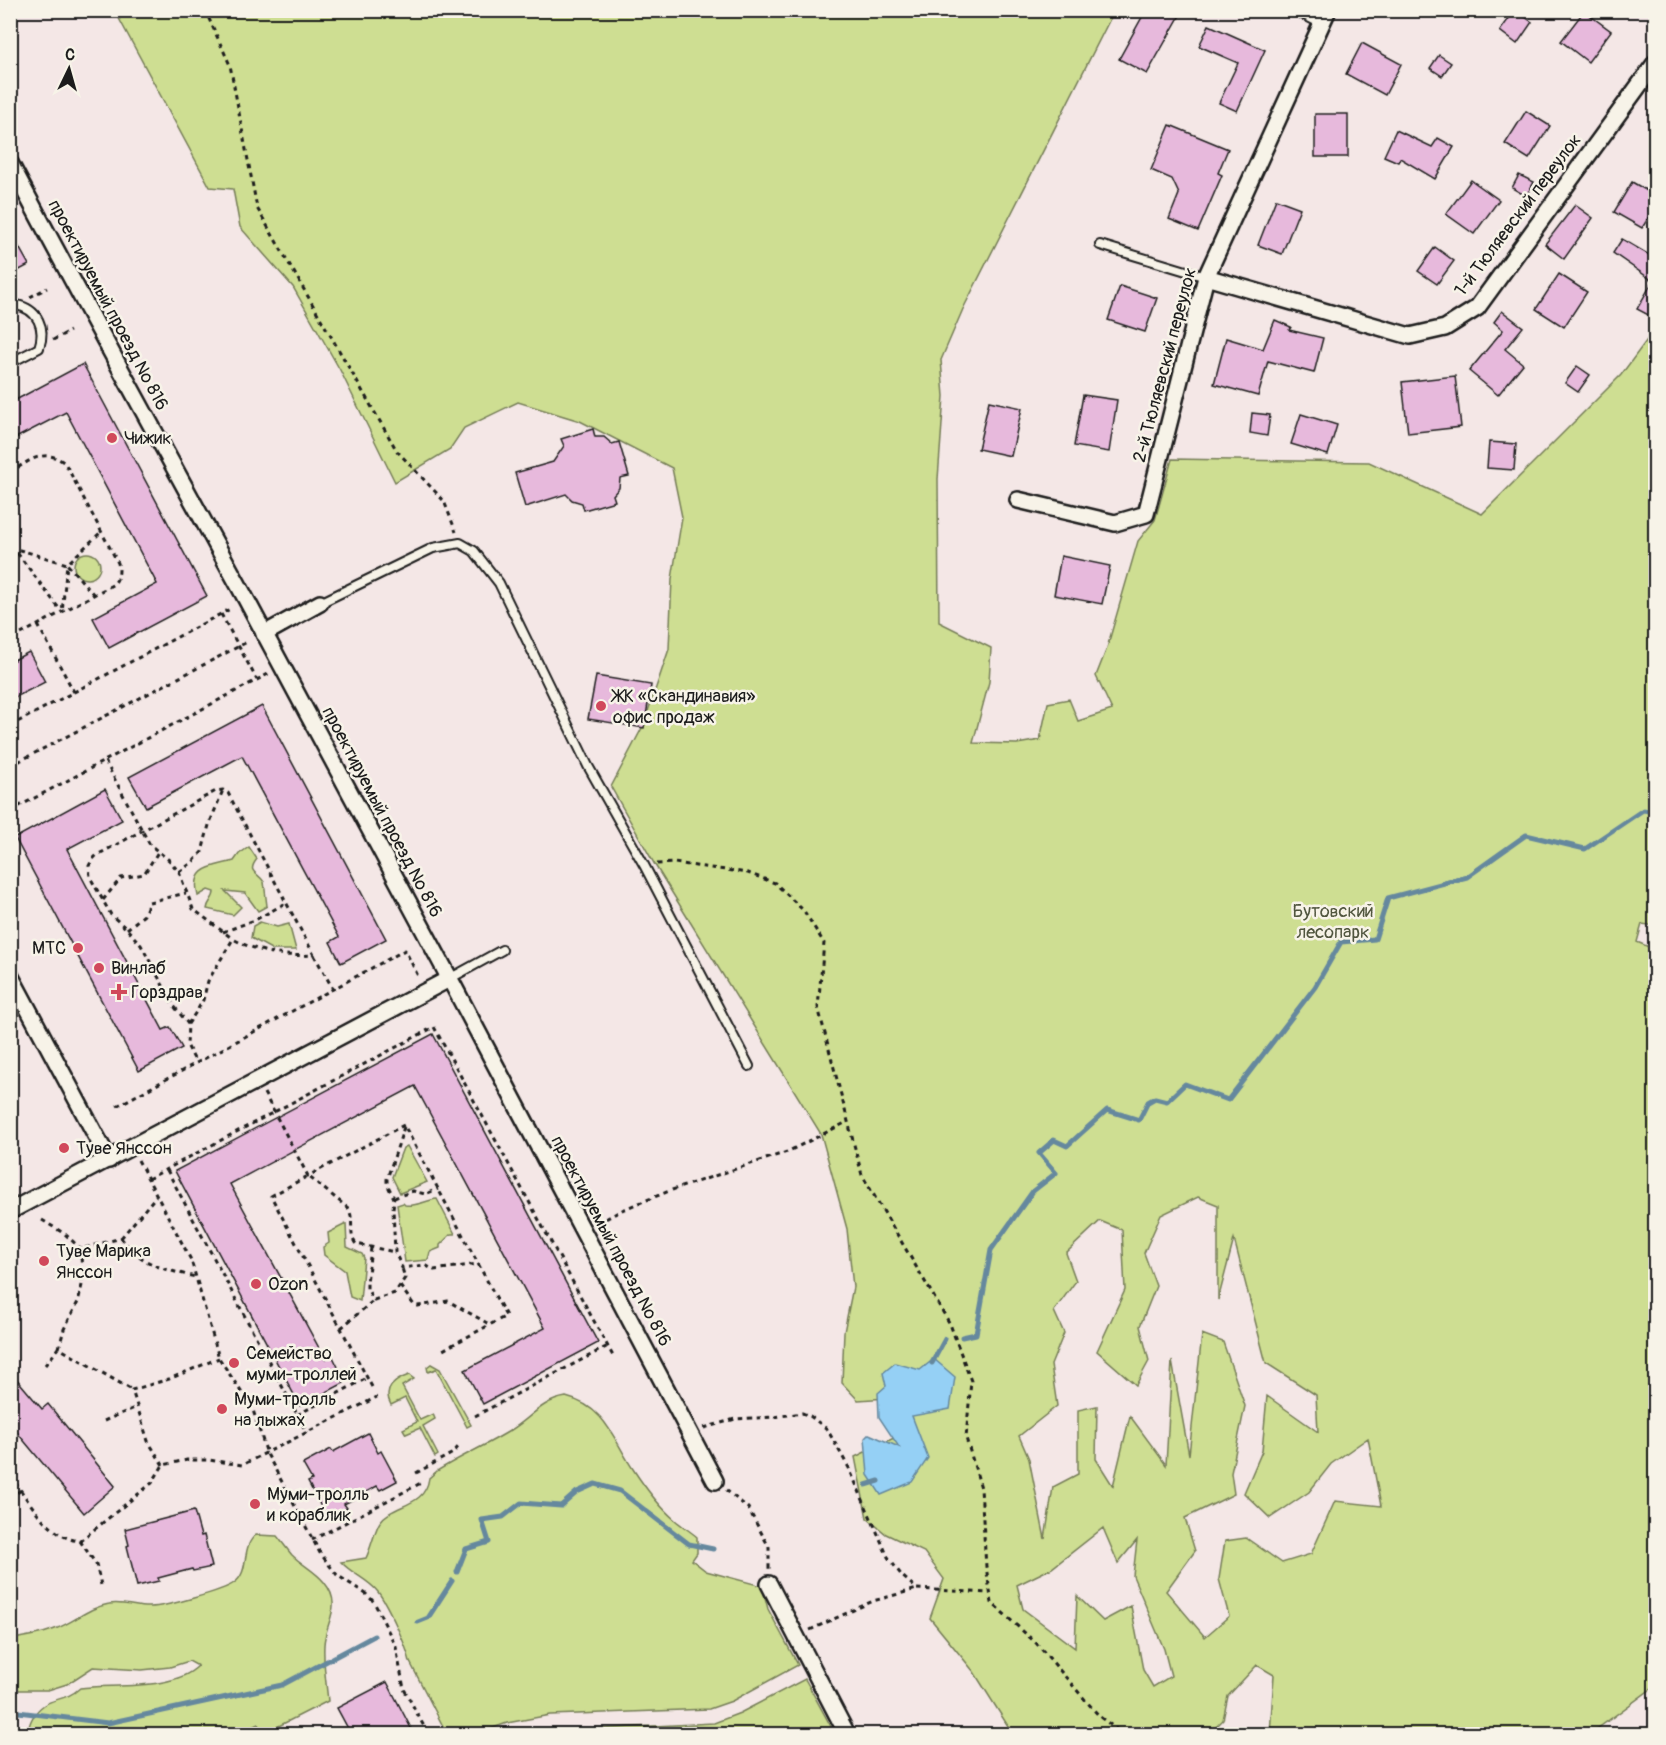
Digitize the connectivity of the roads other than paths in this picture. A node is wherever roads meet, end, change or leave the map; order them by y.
1 (1294, 10) edge
2 (1325, 17) edge
3 (1656, 62) edge
4 (10, 164) edge
5 (1101, 245) dead end
6 (1206, 277) junction
7 (10, 308) edge
8 (10, 363) edge
9 (1018, 500) dead end
10 (320, 603) joint
11 (264, 633) junction
12 (502, 950) dead end
13 (10, 975) edge
14 (449, 979) junction
15 (749, 1066) dead end
16 (109, 1160) junction
17 (10, 1211) edge
18 (715, 1481) road end
19 (769, 1584) road end
20 (848, 1734) edge

1 - 2 lane
2 - 6 street, 2-й Тюляевский переулок
3 - 6 street, 1-й Тюляевский переулок
4 - 11 street, проектируемый проезд № 816
5 - 6 lane
6 - 9 street, 2-й Тюляевский переулок
7 - 8 lane
10 - 11 street
10 - 15 lane
11 - 14 street, проектируемый проезд № 816
12 - 14 lane
13 - 16 street
14 - 16 street
14 - 18 street, проектируемый проезд № 816
16 - 17 street
19 - 20 street

